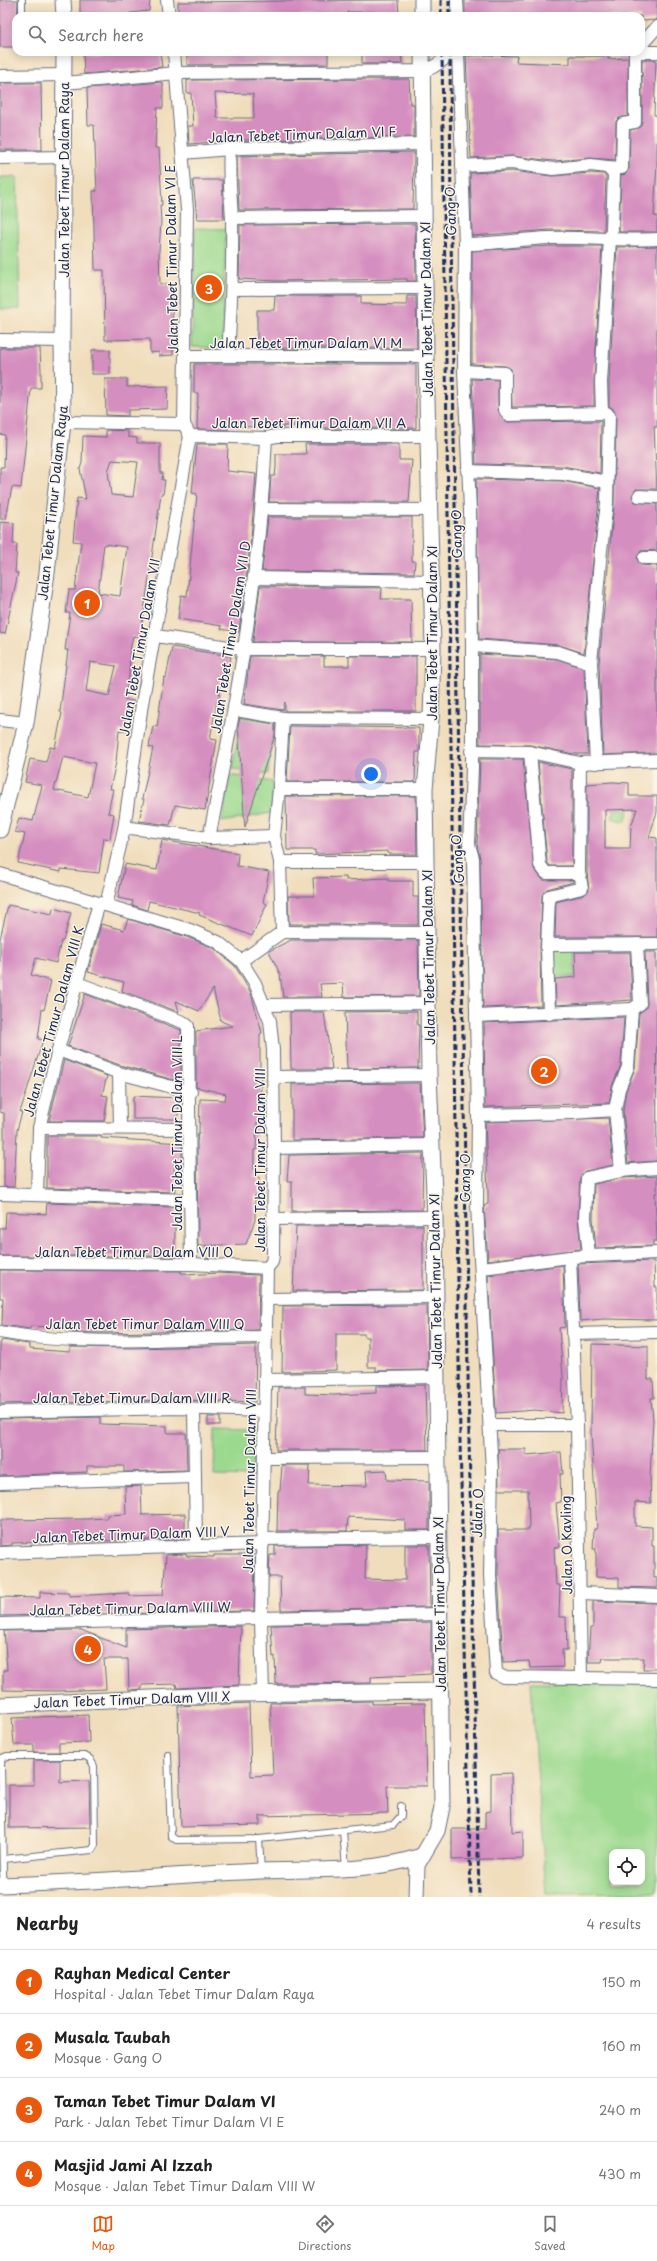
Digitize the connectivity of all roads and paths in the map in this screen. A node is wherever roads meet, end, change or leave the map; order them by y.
1 (22, 0) edge
2 (63, 0) edge
3 (169, 0) edge
4 (422, 0) edge
5 (457, 0) edge
6 (22, 12) edge
7 (64, 12) edge
8 (169, 12) edge
9 (422, 12) edge
10 (458, 12) edge
11 (657, 27) edge
12 (645, 40) edge
13 (645, 52) edge
14 (657, 52) edge
15 (64, 56) edge
16 (175, 56) edge
17 (422, 56) edge
18 (448, 56) edge
19 (457, 56) edge
20 (635, 56) edge
21 (422, 71) junction
22 (177, 73) junction
23 (0, 76) edge
24 (64, 79) junction
25 (422, 144) junction
26 (230, 149) junction
27 (183, 153) junction
28 (64, 157) junction
29 (0, 158) edge
30 (462, 166) junction
31 (607, 167) junction
32 (425, 216) junction
33 (232, 218) junction
34 (610, 239) junction
35 (657, 239) edge
36 (465, 244) junction
37 (426, 288) junction
38 (232, 289) junction
39 (0, 340) edge
40 (62, 341) junction
41 (228, 355) junction
42 (186, 356) junction
43 (426, 356) junction
44 (464, 371) junction
45 (602, 413) junction
46 (63, 422) junction
47 (184, 424) junction
48 (190, 436) junction
49 (428, 436) junction
50 (266, 438) junction
51 (468, 471) junction
52 (607, 482) junction
53 (639, 496) dead end
54 (657, 497) edge
55 (263, 509) junction
56 (430, 510) junction
57 (644, 558) dead end
58 (657, 558) edge
59 (256, 578) junction
60 (432, 581) junction
61 (156, 636) junction
62 (472, 646) junction
63 (242, 649) junction
64 (433, 649) junction
65 (592, 663) junction
66 (235, 710) junction
67 (283, 718) junction
68 (431, 718) junction
69 (0, 720) edge
70 (26, 722) junction
71 (472, 752) junction
72 (530, 752) junction
73 (657, 760) edge
74 (580, 763) junction
75 (596, 763) junction
76 (279, 789) junction
77 (426, 789) junction
78 (124, 829) junction
79 (0, 830) edge
80 (274, 836) junction
81 (209, 838) junction
82 (280, 862) junction
83 (426, 862) junction
84 (579, 873) junction
85 (0, 874) edge
86 (103, 904) junction
87 (282, 932) junction
88 (427, 933) junction
89 (637, 944) junction
90 (657, 944) edge
91 (548, 946) junction
92 (241, 961) junction
93 (77, 983) junction
94 (429, 1003) junction
95 (264, 1005) junction
96 (636, 1006) junction
97 (549, 1014) junction
98 (476, 1016) junction
99 (58, 1050) junction
100 (119, 1073) junction
101 (429, 1075) junction
102 (273, 1077) junction
103 (190, 1092) junction
104 (615, 1110) junction
105 (478, 1115) junction
106 (39, 1128) junction
107 (120, 1128) junction
108 (189, 1129) junction
109 (431, 1145) junction
110 (274, 1148) junction
111 (657, 1168) edge
112 (621, 1171) junction
113 (0, 1194) edge
114 (37, 1194) junction
115 (189, 1200) junction
116 (435, 1217) junction
117 (274, 1219) junction
118 (657, 1253) edge
119 (589, 1255) junction
120 (570, 1257) junction
121 (0, 1263) edge
122 (191, 1264) junction
123 (267, 1268) junction
124 (482, 1268) junction
125 (435, 1297) junction
126 (266, 1299) junction
127 (0, 1332) edge
128 (657, 1332) edge
129 (574, 1334) junction
130 (265, 1337) junction
131 (436, 1377) junction
132 (265, 1380) junction
133 (194, 1409) junction
134 (264, 1411) junction
135 (0, 1412) edge
136 (490, 1425) junction
137 (577, 1425) junction
138 (437, 1457) junction
139 (264, 1458) junction
140 (193, 1477) junction
141 (0, 1483) edge
142 (438, 1537) junction
143 (263, 1541) junction
144 (196, 1546) junction
145 (0, 1553) edge
146 (581, 1593) junction
147 (657, 1596) edge
148 (439, 1614) junction
149 (261, 1619) junction
150 (0, 1624) edge
151 (581, 1679) junction
152 (657, 1679) edge
153 (440, 1691) junction
154 (263, 1694) junction
155 (0, 1705) edge
156 (168, 1755) dead end
157 (401, 1806) dead end
158 (343, 1832) junction
159 (259, 1839) junction
160 (421, 1856) junction
161 (3, 1859) junction
162 (400, 1863) junction
163 (346, 1869) junction
164 (261, 1871) junction
165 (416, 1878) junction
166 (2, 1885) edge
167 (416, 1897) edge

1 - 6 lane
2 - 7 street
3 - 8 street
4 - 9 street
5 - 10 street
11 - 12 street
13 - 14 street
15 - 24 street, Jalan Tebet Timur Dalam Raya
16 - 22 street, Jalan Tebet Timur Dalam VI E
17 - 21 street, Jalan Tebet Timur Dalam XI
18 - 21 street
19 - 30 street, Gang O
20 - 31 street
21 - 22 street
21 - 25 street, Jalan Tebet Timur Dalam XI
22 - 24 street
22 - 27 street, Jalan Tebet Timur Dalam VI E
23 - 24 street
24 - 28 street, Jalan Tebet Timur Dalam Raya
25 - 26 street, Jalan Tebet Timur Dalam VI F
25 - 32 street, Jalan Tebet Timur Dalam XI
26 - 27 street, Jalan Tebet Timur Dalam VI F
26 - 33 street
27 - 42 street, Jalan Tebet Timur Dalam VI E
28 - 29 street
28 - 40 street, Jalan Tebet Timur Dalam Raya
30 - 31 street
30 - 36 street, Gang O
31 - 34 street
32 - 33 street
32 - 37 street, Jalan Tebet Timur Dalam XI
33 - 38 street
34 - 35 street
34 - 36 street
34 - 45 street
36 - 44 street, Gang O
37 - 38 street
37 - 43 street, Jalan Tebet Timur Dalam XI
38 - 41 street
39 - 40 street
40 - 46 street, Jalan Tebet Timur Dalam Raya
41 - 42 street, Jalan Tebet Timur Dalam VI M
41 - 43 street, Jalan Tebet Timur Dalam VI M
42 - 47 street, Jalan Tebet Timur Dalam VI E
43 - 49 street, Jalan Tebet Timur Dalam XI
44 - 45 street
44 - 51 street, Gang O
45 - 52 street
46 - 47 street
46 - 70 street, Jalan Tebet Timur Dalam Raya
47 - 48 street
48 - 50 street, Jalan Tebet Timur Dalam VII A
48 - 61 street, Jalan Tebet Timur Dalam VII
49 - 50 street, Jalan Tebet Timur Dalam VII A
49 - 56 street, Jalan Tebet Timur Dalam XI
50 - 55 street, Jalan Tebet Timur Dalam VII D
51 - 52 street
51 - 62 street, Gang O
52 - 65 street
53 - 54 street
55 - 56 street
55 - 59 street, Jalan Tebet Timur Dalam VII D
56 - 60 street, Jalan Tebet Timur Dalam XI
57 - 58 street
59 - 60 street
59 - 63 street, Jalan Tebet Timur Dalam VII D
60 - 64 street, Jalan Tebet Timur Dalam XI
61 - 63 street
61 - 78 street, Jalan Tebet Timur Dalam VII
62 - 65 street
62 - 71 street, Gang O
63 - 64 street
63 - 66 street, Jalan Tebet Timur Dalam VII D
64 - 68 street, Jalan Tebet Timur Dalam XI
65 - 75 street
66 - 67 street
66 - 81 street, Jalan Tebet Timur Dalam VII D
67 - 68 street
67 - 76 street
68 - 77 street, Jalan Tebet Timur Dalam XI
69 - 70 street
70 - 79 street, Jalan Tebet Timur Dalam Raya
71 - 72 street
71 - 98 street, Gang O
72 - 74 street
72 - 84 street
73 - 75 street
74 - 75 street
74 - 84 street
76 - 77 street
76 - 80 street
77 - 83 street, Jalan Tebet Timur Dalam XI
78 - 81 street
78 - 86 street, Jalan Tebet Timur Dalam VII
80 - 81 street
80 - 82 street
82 - 83 street
82 - 87 street
83 - 88 street, Jalan Tebet Timur Dalam XI
84 - 91 street
85 - 86 street, Jalan Tebet Timur Dalam VIII
86 - 92 street, Jalan Tebet Timur Dalam VIII
86 - 93 street, Jalan Tebet Timur Dalam VIII K
87 - 88 street
87 - 92 street
88 - 94 street, Jalan Tebet Timur Dalam XI
89 - 90 street
89 - 91 street
89 - 96 street
91 - 97 street
92 - 95 street, Jalan Tebet Timur Dalam VIII
93 - 99 street, Jalan Tebet Timur Dalam VIII K
93 - 103 street, Jalan Tebet Timur Dalam VIII L
94 - 95 street
94 - 101 street, Jalan Tebet Timur Dalam XI
95 - 102 street, Jalan Tebet Timur Dalam VIII
96 - 97 street
96 - 104 street
97 - 98 street
98 - 105 street, Gang O
99 - 100 street
99 - 106 street, Jalan Tebet Timur Dalam VIII K
100 - 103 street
100 - 107 street
101 - 102 street
101 - 109 street, Jalan Tebet Timur Dalam XI
102 - 110 street, Jalan Tebet Timur Dalam VIII
103 - 108 street, Jalan Tebet Timur Dalam VIII L
104 - 105 street
104 - 112 street
105 - 124 street, Gang O
106 - 107 street
106 - 114 street, Jalan Tebet Timur Dalam VIII K
107 - 108 street
108 - 115 street, Jalan Tebet Timur Dalam VIII L
109 - 110 street
109 - 116 street, Jalan Tebet Timur Dalam XI
110 - 117 street, Jalan Tebet Timur Dalam VIII
111 - 112 street
112 - 119 street
113 - 114 street
114 - 115 street
115 - 122 street, Jalan Tebet Timur Dalam VIII L
116 - 117 street
116 - 125 street, Jalan Tebet Timur Dalam XI
117 - 123 street, Jalan Tebet Timur Dalam VIII
118 - 119 street
119 - 120 street
120 - 124 street
120 - 129 street, Jalan O Kavling
121 - 122 street, Jalan Tebet Timur Dalam VIII O
122 - 123 street, Jalan Tebet Timur Dalam VIII O
123 - 126 street, Jalan Tebet Timur Dalam VIII
124 - 136 street, Jalan O
125 - 126 street
125 - 131 street, Jalan Tebet Timur Dalam XI
126 - 130 street, Jalan Tebet Timur Dalam VIII
127 - 130 street, Jalan Tebet Timur Dalam VIII Q
128 - 129 street
129 - 137 street, Jalan O Kavling
130 - 132 street, Jalan Tebet Timur Dalam VIII
131 - 132 street
131 - 138 street, Jalan Tebet Timur Dalam XI
132 - 134 street, Jalan Tebet Timur Dalam VIII
133 - 134 street, Jalan Tebet Timur Dalam VIII R
133 - 135 street, Jalan Tebet Timur Dalam VIII R
133 - 140 street
134 - 139 street, Jalan Tebet Timur Dalam VIII
136 - 137 street
136 - 151 street, Jalan O
137 - 146 street, Jalan O Kavling
138 - 139 street
138 - 142 street, Jalan Tebet Timur Dalam XI
139 - 143 street, Jalan Tebet Timur Dalam VIII
140 - 141 street
140 - 144 street
142 - 143 street, Jalan Tebet Timur Dalam VIII V
142 - 148 street, Jalan Tebet Timur Dalam XI
143 - 144 street, Jalan Tebet Timur Dalam VIII V
143 - 149 street, Jalan Tebet Timur Dalam VIII
144 - 145 street, Jalan Tebet Timur Dalam VIII V
146 - 147 street
146 - 151 street, Jalan O Kavling
148 - 149 street, Jalan Tebet Timur Dalam VIII W
148 - 153 street, Jalan Tebet Timur Dalam XI
149 - 150 street, Jalan Tebet Timur Dalam VIII W
149 - 154 street, Jalan Tebet Timur Dalam VIII
151 - 152 street
153 - 154 street, Jalan Tebet Timur Dalam VIII X
153 - 160 street, Jalan Tebet Timur Dalam XI
154 - 155 street, Jalan Tebet Timur Dalam VIII X
156 - 159 lane
157 - 158 lane
158 - 159 lane
158 - 163 lane
159 - 164 lane
160 - 162 street
160 - 165 street
161 - 161 lane
161 - 166 lane
162 - 163 street
162 - 165 street
163 - 164 street
164 - 166 street
165 - 167 street

